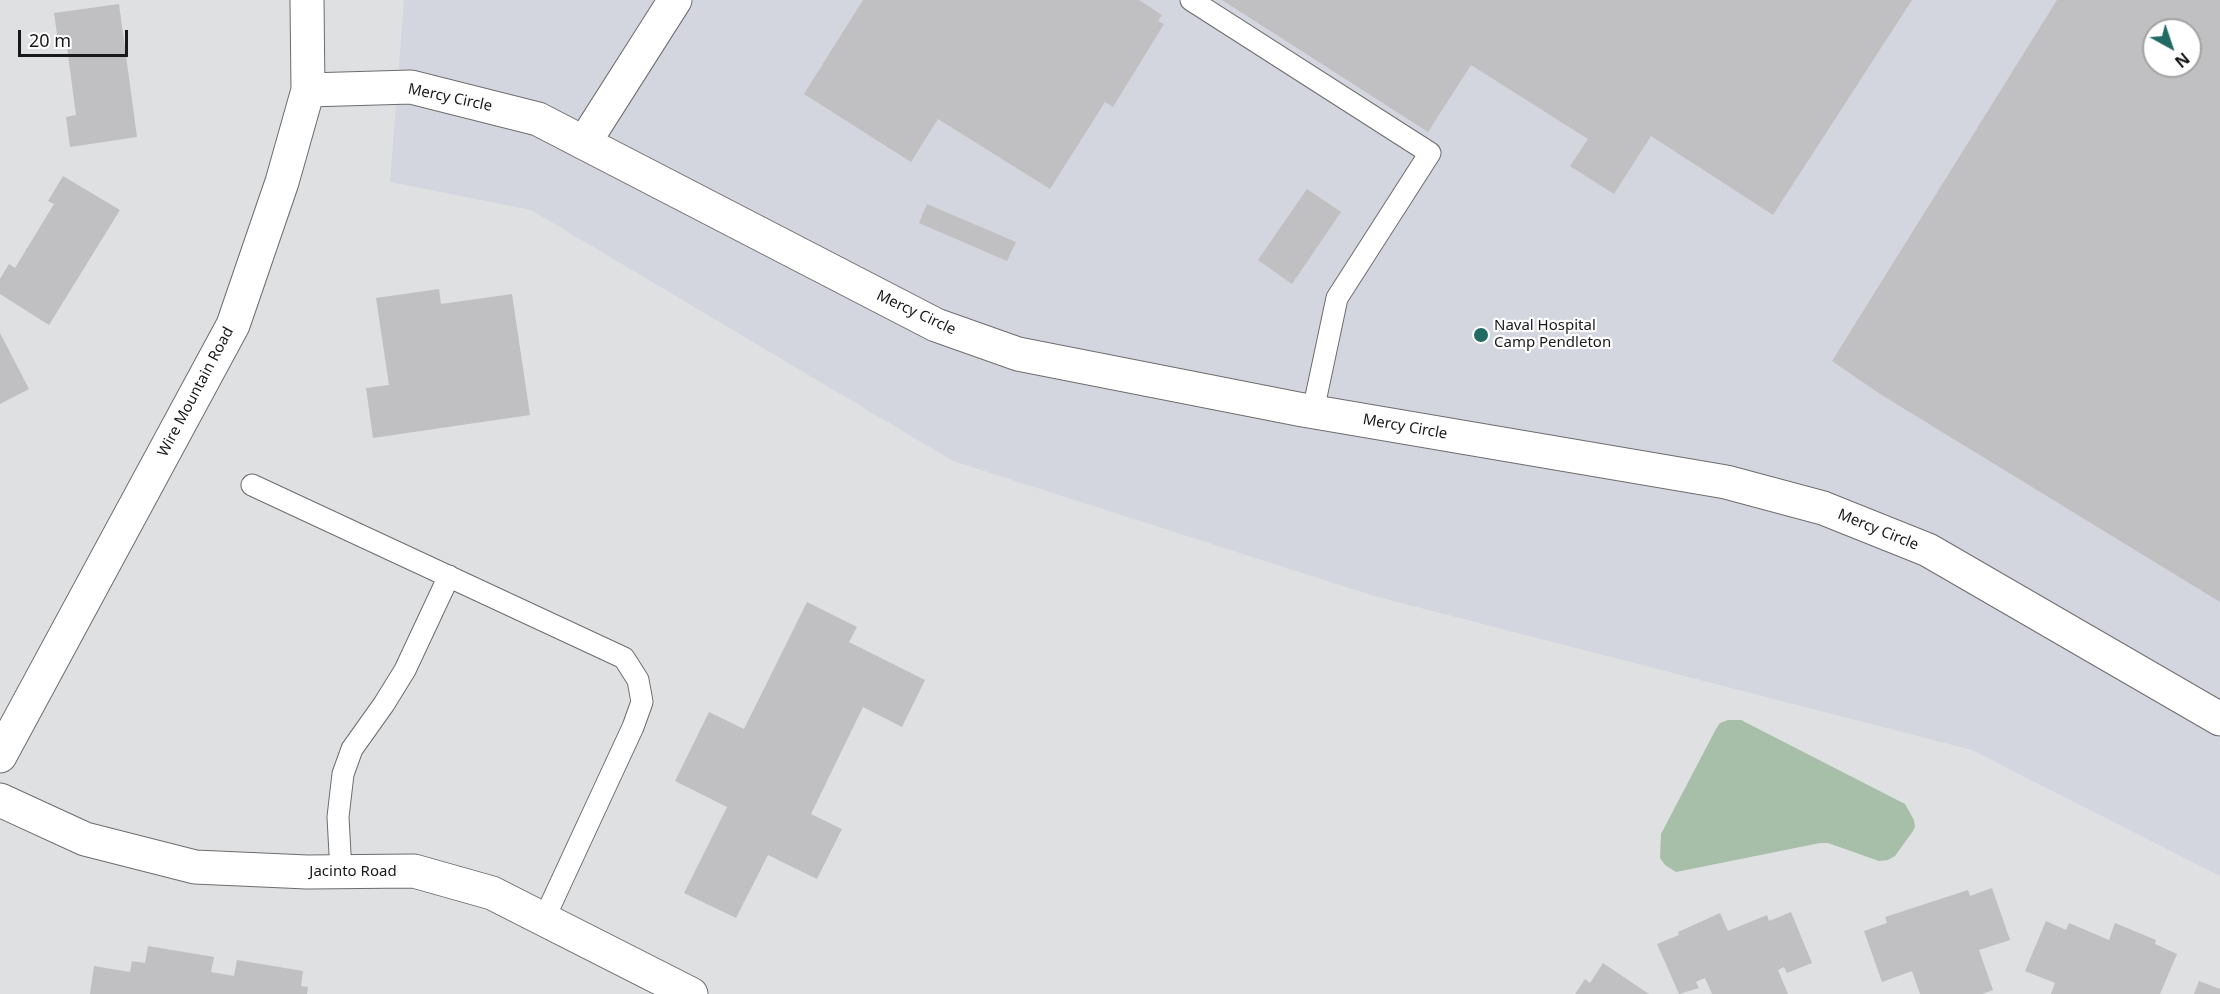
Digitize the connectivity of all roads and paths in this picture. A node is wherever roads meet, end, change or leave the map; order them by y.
1 (307, 0) edge
2 (675, 0) edge
3 (1191, 0) edge
4 (308, 90) junction
5 (584, 143) junction
6 (1313, 411) junction
7 (252, 485) dead end
8 (449, 576) junction
9 (2220, 719) edge
10 (0, 756) edge
11 (0, 800) edge
12 (341, 872) junction
13 (544, 919) junction
14 (691, 994) edge

1 - 4 street, Wire Mountain Road
2 - 5 street
3 - 6 lane
4 - 5 street, Mercy Circle
4 - 10 street, Wire Mountain Road
5 - 6 street, Mercy Circle
6 - 9 street, Mercy Circle
7 - 8 lane
8 - 12 lane
8 - 13 lane
11 - 12 street, Jacinto Road
12 - 13 street, Jacinto Road
13 - 14 street, Jacinto Road

